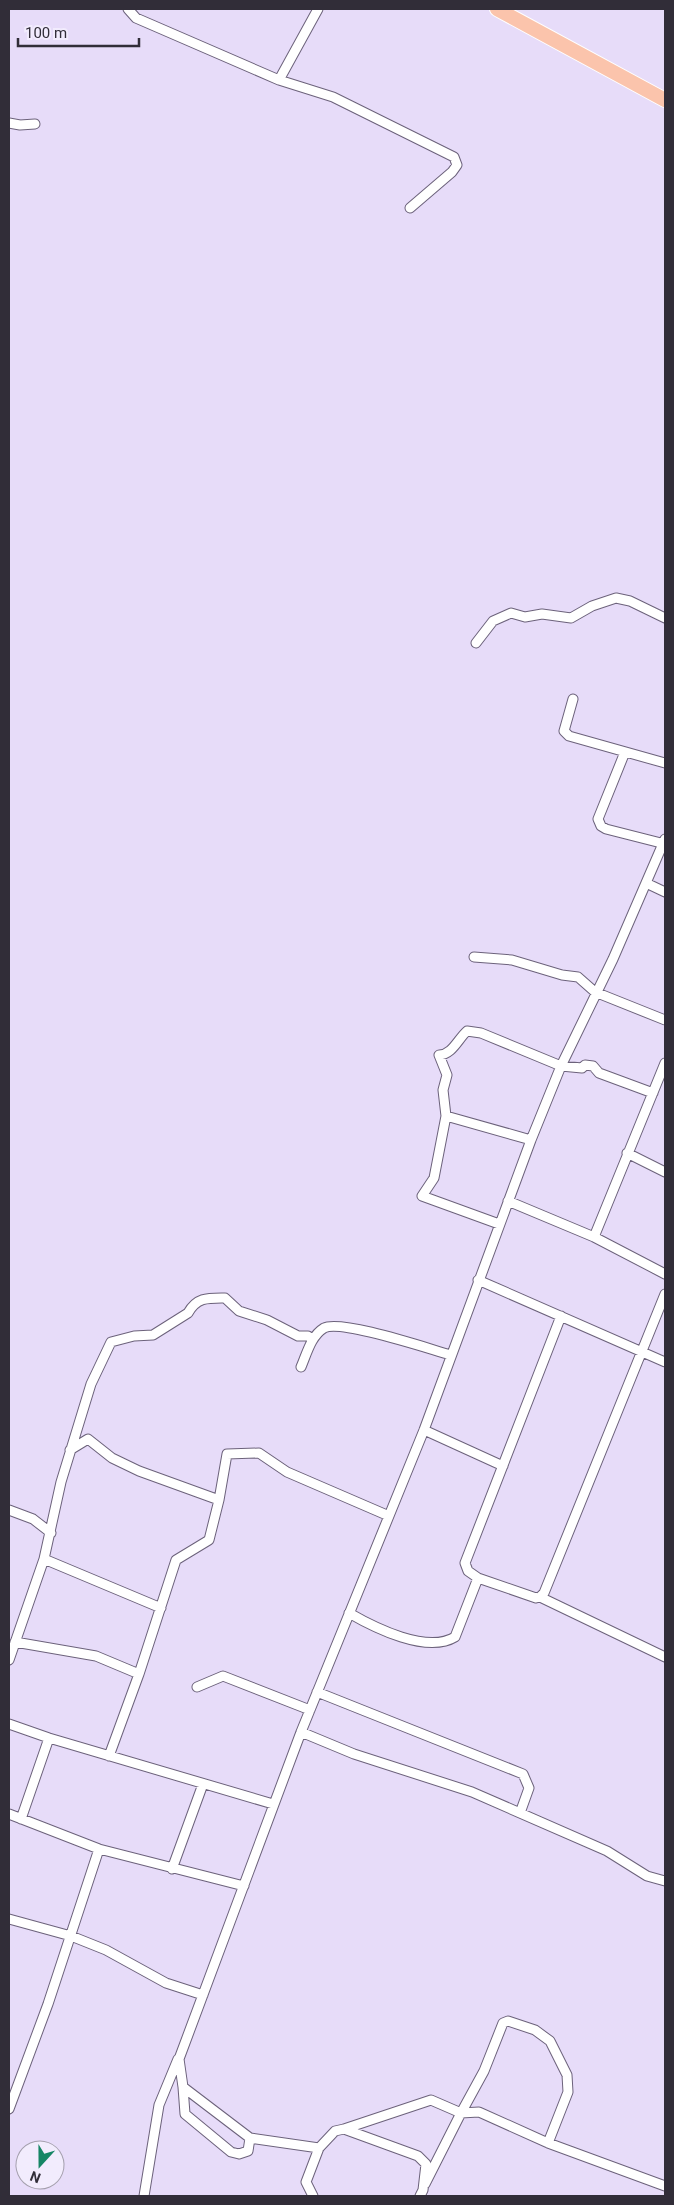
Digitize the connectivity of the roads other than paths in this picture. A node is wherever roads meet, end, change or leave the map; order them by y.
1 (128, 9) edge
2 (318, 9) edge
3 (497, 9) edge
4 (278, 80) junction
5 (665, 100) edge
6 (9, 123) edge
7 (35, 124) dead end
8 (410, 208) dead end
9 (665, 618) edge
10 (476, 643) dead end
11 (573, 699) dead end
12 (625, 752) junction
13 (665, 763) edge
14 (665, 842) edge
15 (646, 883) junction
16 (665, 892) edge
17 (474, 957) dead end
18 (595, 992) junction
19 (665, 1020) edge
20 (561, 1066) junction
21 (665, 1068) edge
22 (653, 1093) junction
23 (446, 1116) junction
24 (530, 1140) junction
25 (626, 1153) junction
26 (665, 1172) edge
27 (508, 1201) junction
28 (499, 1224) junction
29 (594, 1237) junction
30 (665, 1274) edge
31 (478, 1280) junction
32 (665, 1294) edge
33 (561, 1316) junction
34 (312, 1340) junction
35 (641, 1352) junction
36 (451, 1355) junction
37 (665, 1362) edge
38 (301, 1367) dead end
39 (424, 1430) junction
40 (70, 1450) junction
41 (503, 1466) junction
42 (219, 1500) junction
43 (9, 1510) edge
44 (389, 1516) junction
45 (51, 1533) junction
46 (44, 1559) junction
47 (478, 1578) junction
48 (540, 1597) junction
49 (161, 1608) junction
50 (349, 1613) junction
51 (15, 1642) junction
52 (665, 1657) edge
53 (9, 1660) edge
54 (139, 1674) junction
55 (197, 1687) dead end
56 (317, 1692) junction
57 (310, 1710) junction
58 (9, 1724) edge
59 (301, 1732) junction
60 (49, 1738) junction
61 (109, 1756) junction
62 (203, 1784) junction
63 (273, 1804) junction
64 (520, 1813) junction
65 (9, 1814) edge
66 (22, 1819) junction
67 (99, 1850) junction
68 (172, 1869) junction
69 (665, 1882) edge
70 (244, 1886) junction
71 (9, 1919) edge
72 (71, 1936) junction
73 (203, 1995) junction
74 (179, 2059) junction
75 (183, 2087) junction
76 (9, 2108) edge
77 (461, 2113) junction
78 (344, 2129) junction
79 (250, 2138) junction
80 (548, 2143) junction
81 (319, 2148) junction
82 (665, 2186) edge
83 (422, 2194) edge
84 (144, 2196) edge
85 (313, 2196) edge

1 - 4 street
2 - 4 street
3 - 5 main road
4 - 8 street
6 - 7 street
9 - 10 street
11 - 12 street
12 - 13 street
12 - 14 street
14 - 15 street
15 - 16 street
15 - 18 street
17 - 18 street
18 - 19 street
18 - 20 street
20 - 22 street
20 - 23 street
20 - 24 street
21 - 22 street
22 - 25 street
23 - 24 street
23 - 28 street
24 - 27 street
25 - 26 street
25 - 29 street
27 - 28 street
27 - 29 street
28 - 31 street
29 - 30 street
31 - 33 street
31 - 36 street
32 - 35 street
33 - 35 street
33 - 41 street
34 - 36 street
34 - 38 street
34 - 40 street
35 - 37 street
35 - 48 street
36 - 39 street
39 - 41 street
39 - 44 street
40 - 42 street
40 - 45 street
41 - 47 street
42 - 44 street
42 - 49 street
43 - 45 street
44 - 50 street
45 - 46 street
46 - 49 street
46 - 51 street
47 - 48 street
47 - 50 street
48 - 52 street
49 - 54 street
50 - 56 street
51 - 53 street
51 - 54 street
54 - 61 street
55 - 57 street
56 - 57 street
56 - 64 street
57 - 59 street
58 - 60 street
59 - 63 street
59 - 64 street
60 - 61 street
60 - 66 street
61 - 62 street
62 - 63 street
62 - 68 street
63 - 70 street
64 - 69 street
65 - 66 street
66 - 67 street
67 - 68 street
67 - 72 street
68 - 70 street
70 - 73 street
71 - 72 street
72 - 73 street
72 - 76 street
73 - 74 street
74 - 75 street
74 - 84 street
75 - 79 street
75 - 79 street
77 - 78 street
77 - 80 street
77 - 80 street
77 - 83 street
78 - 81 street
78 - 83 street
79 - 81 street
80 - 82 street
81 - 85 street

